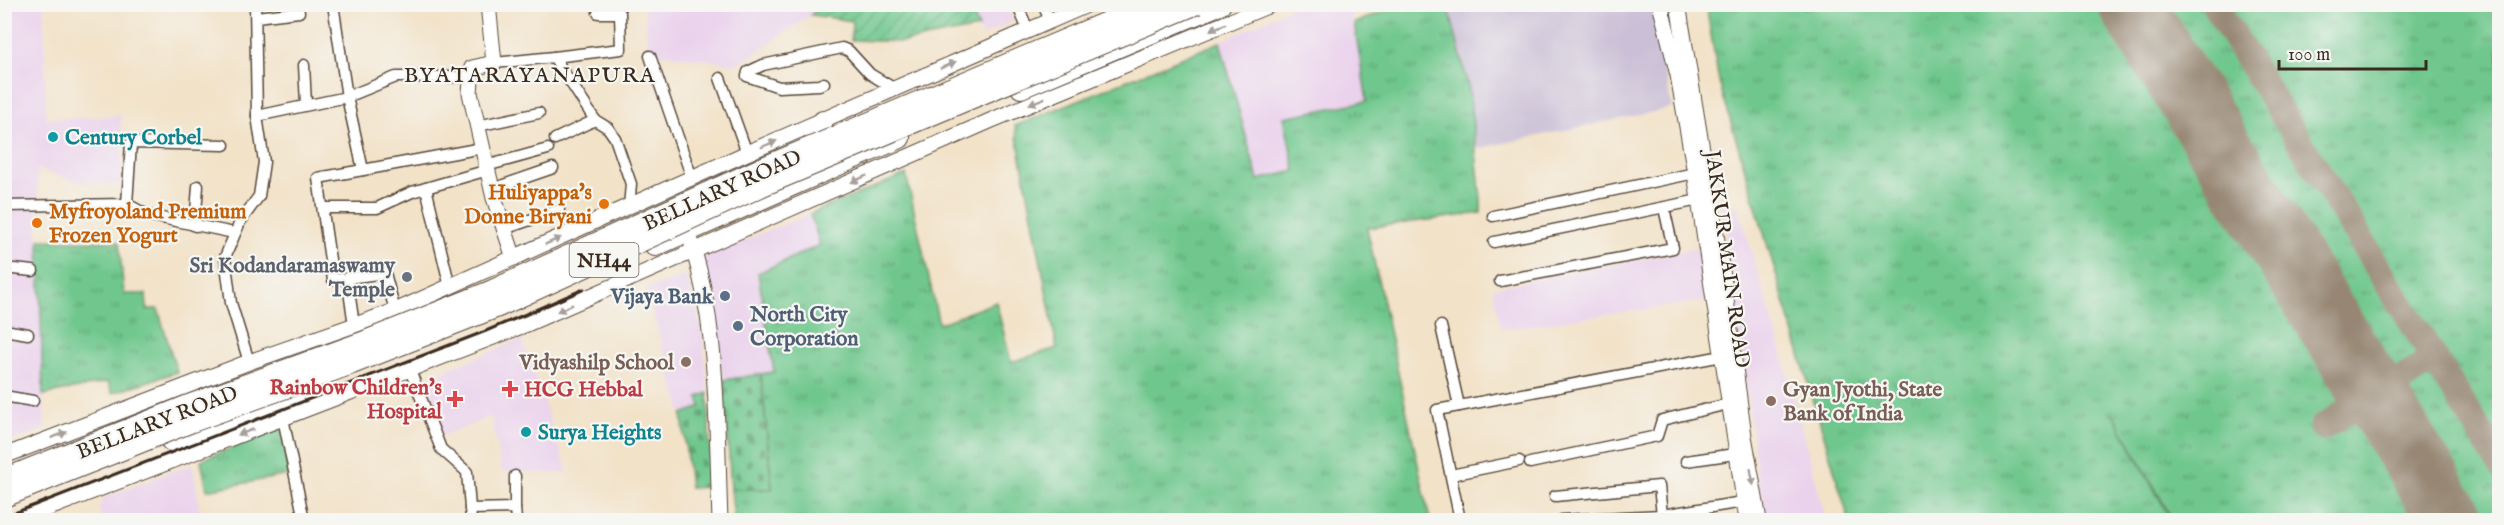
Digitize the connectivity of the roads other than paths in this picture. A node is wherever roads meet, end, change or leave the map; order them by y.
1 (255, 4) edge
2 (333, 4) edge
3 (488, 4) edge
4 (1017, 4) edge
5 (1043, 4) edge
6 (1089, 4) edge
7 (1125, 4) edge
8 (1149, 4) edge
9 (1197, 4) edge
10 (1221, 4) edge
11 (1272, 4) edge
12 (1660, 4) edge
13 (1678, 4) edge
14 (299, 12) dead end
15 (598, 14) dead end
16 (256, 18) junction
17 (1050, 21) junction
18 (1028, 30) junction
19 (650, 56) dead end
20 (554, 57) junction
21 (494, 63) junction
22 (304, 64) dead end
23 (472, 77) junction
24 (720, 78) dead end
25 (824, 83) dead end
26 (895, 89) junction
27 (347, 97) junction
28 (306, 104) junction
29 (539, 113) dead end
30 (257, 116) junction
31 (595, 120) junction
32 (477, 126) junction
33 (819, 129) junction
34 (224, 145) dead end
35 (482, 148) junction
36 (747, 153) junction
37 (487, 168) junction
38 (553, 168) dead end
39 (363, 170) junction
40 (1695, 173) junction
41 (692, 178) junction
42 (198, 186) dead end
43 (426, 188) junction
44 (492, 189) junction
45 (675, 199) junction
46 (1699, 200) junction
47 (127, 204) junction
48 (4, 206) edge
49 (629, 207) junction
50 (323, 208) junction
51 (1664, 208) junction
52 (559, 210) dead end
53 (1493, 216) dead end
54 (195, 226) junction
55 (504, 229) junction
56 (688, 231) junction
57 (234, 233) junction
58 (1494, 242) dead end
59 (695, 251) junction
60 (514, 258) junction
61 (4, 268) edge
62 (33, 272) dead end
63 (347, 278) junction
64 (1500, 281) dead end
65 (450, 287) junction
66 (395, 311) junction
67 (354, 325) junction
68 (1442, 326) dead end
69 (4, 330) edge
70 (28, 334) dead end
71 (1722, 356) junction
72 (249, 362) junction
73 (410, 370) junction
74 (4, 396) edge
75 (33, 401) dead end
76 (1728, 404) junction
77 (1459, 406) junction
78 (283, 418) junction
79 (1738, 443) junction
80 (4, 456) edge
81 (1686, 461) dead end
82 (4, 471) edge
83 (1451, 475) junction
84 (515, 476) dead end
85 (4, 479) edge
86 (1555, 496) dead end
87 (4, 497) edge
88 (1743, 502) junction
89 (4, 505) edge
90 (515, 508) junction
91 (470, 515) edge
92 (1662, 515) junction
93 (18, 520) edge
94 (304, 520) edge
95 (516, 520) edge
96 (720, 520) edge
97 (1460, 520) edge
98 (1562, 520) edge
99 (1747, 520) edge
100 (1759, 520) edge

1 - 16 street
2 - 27 street
3 - 21 street
4 - 18 street
5 - 17 street
6 - 17 street
7 - 33 highway, BELLARY ROAD
8 - 85 highway, BELLARY ROAD / NH44, bridge
9 - 87 highway, BELLARY ROAD / NH44, bridge
10 - 56 highway, BELLARY ROAD
11 -> 59 street
12 - 40 street, JAKKUR MAIN ROAD
13 - 79 street, JAKKUR MAIN ROAD
14 - 16 street
15 - 20 street
16 - 30 street
17 - 18 street
26 -> 18 street
19 - 41 street
20 - 21 street
20 - 31 street
21 - 23 street
22 - 28 street
23 - 27 street
23 - 32 street
24 - 36 street
25 - 26 street
26 - 33 street
27 - 28 street
27 - 39 street
28 - 30 street
29 - 32 street
30 - 57 street
31 - 37 street
31 - 49 street
32 - 35 street
36 -> 33 street
33 - 45 highway, BELLARY ROAD
34 - 47 street
35 - 37 street
35 - 39 street
36 - 41 street
37 - 43 street
37 - 44 street
38 - 44 street
39 - 50 street
40 - 46 street, JAKKUR MAIN ROAD
40 - 53 street
41 - 49 street
42 - 54 street
43 - 50 street
43 - 65 street
44 - 55 street
45 - 56 street
45 - 82 highway, BELLARY ROAD
46 - 51 street
46 - 71 street, JAKKUR MAIN ROAD
47 - 48 street
47 - 54 street
60 -> 49 street
50 - 63 street
51 - 58 street
51 - 64 street
52 - 55 street
54 - 57 street
55 - 60 street
56 - 59 street
56 - 89 highway, BELLARY ROAD
57 - 72 street
59 -> 73 street
59 - 96 street
60 - 65 street
61 - 62 street
63 - 66 street
63 - 67 street
65 - 66 street
66 - 67 street
67 - 72 street
68 - 77 street
69 - 70 street
71 - 76 street, JAKKUR MAIN ROAD
71 - 77 street
80 -> 72 street
73 - 78 street
73 - 91 street
74 - 75 street
76 - 79 street, JAKKUR MAIN ROAD
76 - 83 street
77 - 83 street
78 -> 93 street
78 - 94 street
79 - 81 street
79 - 88 street, JAKKUR MAIN ROAD
79 -> 100 street, JAKKUR MAIN ROAD
83 - 97 street
84 - 90 street
86 - 92 street
88 - 92 street
88 - 99 street, JAKKUR MAIN ROAD
90 - 91 street
90 - 95 street
92 - 98 street

